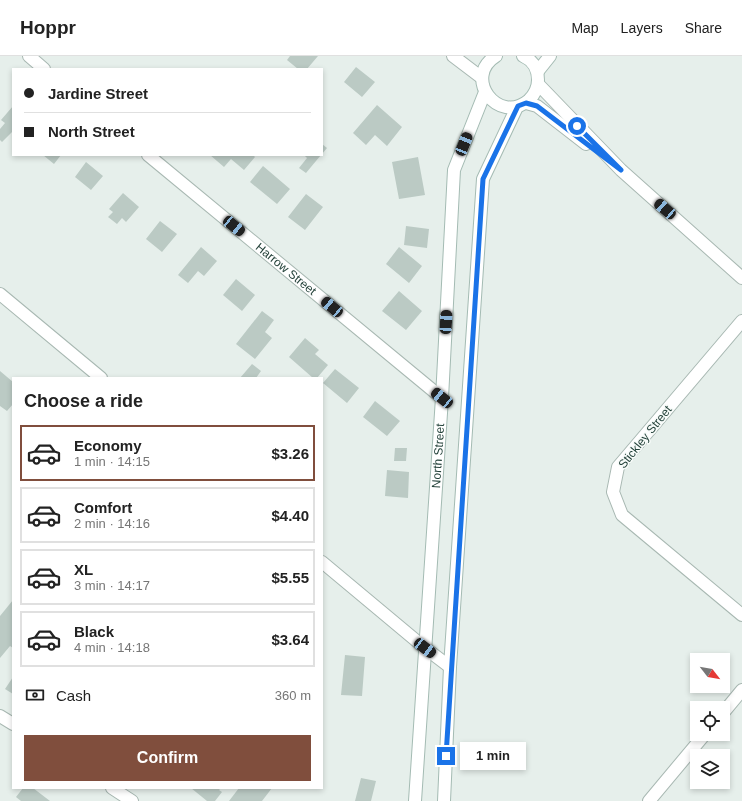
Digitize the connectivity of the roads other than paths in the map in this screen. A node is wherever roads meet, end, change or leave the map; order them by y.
1 (29, 56) edge
2 (453, 56) edge
3 (496, 56) edge
4 (523, 56) edge
5 (550, 56) edge
6 (43, 68) edge
7 (538, 71) junction
8 (482, 78) junction
9 (538, 84) junction
10 (485, 92) junction
11 (522, 105) junction
12 (149, 156) edge
13 (621, 170) junction
14 (742, 278) edge
15 (0, 294) edge
16 (742, 321) edge
17 (100, 377) edge
18 (442, 398) junction
19 (323, 563) edge
20 (742, 615) edge
21 (425, 648) junction
22 (450, 667) junction
23 (742, 690) edge
24 (730, 705) edge
25 (0, 716) edge
26 (12, 723) edge
27 (699, 741) edge
28 (114, 789) edge
29 (132, 801) edge
30 (415, 801) edge
31 (444, 801) edge
32 (649, 801) edge

1 - 6 street
2 - 8 street
3 - 8 street
4 - 7 street
5 - 7 street
7 - 9 street
8 - 10 street
9 - 11 street
9 - 13 street
10 - 11 street
10 - 18 street, North Street
11 - 13 street
11 - 22 street
12 - 18 street, Harrow Street
13 - 14 street
15 - 17 street
16 - 20 street, Stickley Street
18 - 21 street, North Street
19 - 21 street
21 - 22 street
21 - 30 street, North Street
22 - 31 street
23 - 24 street
25 - 26 street
27 - 32 street
28 - 29 street

